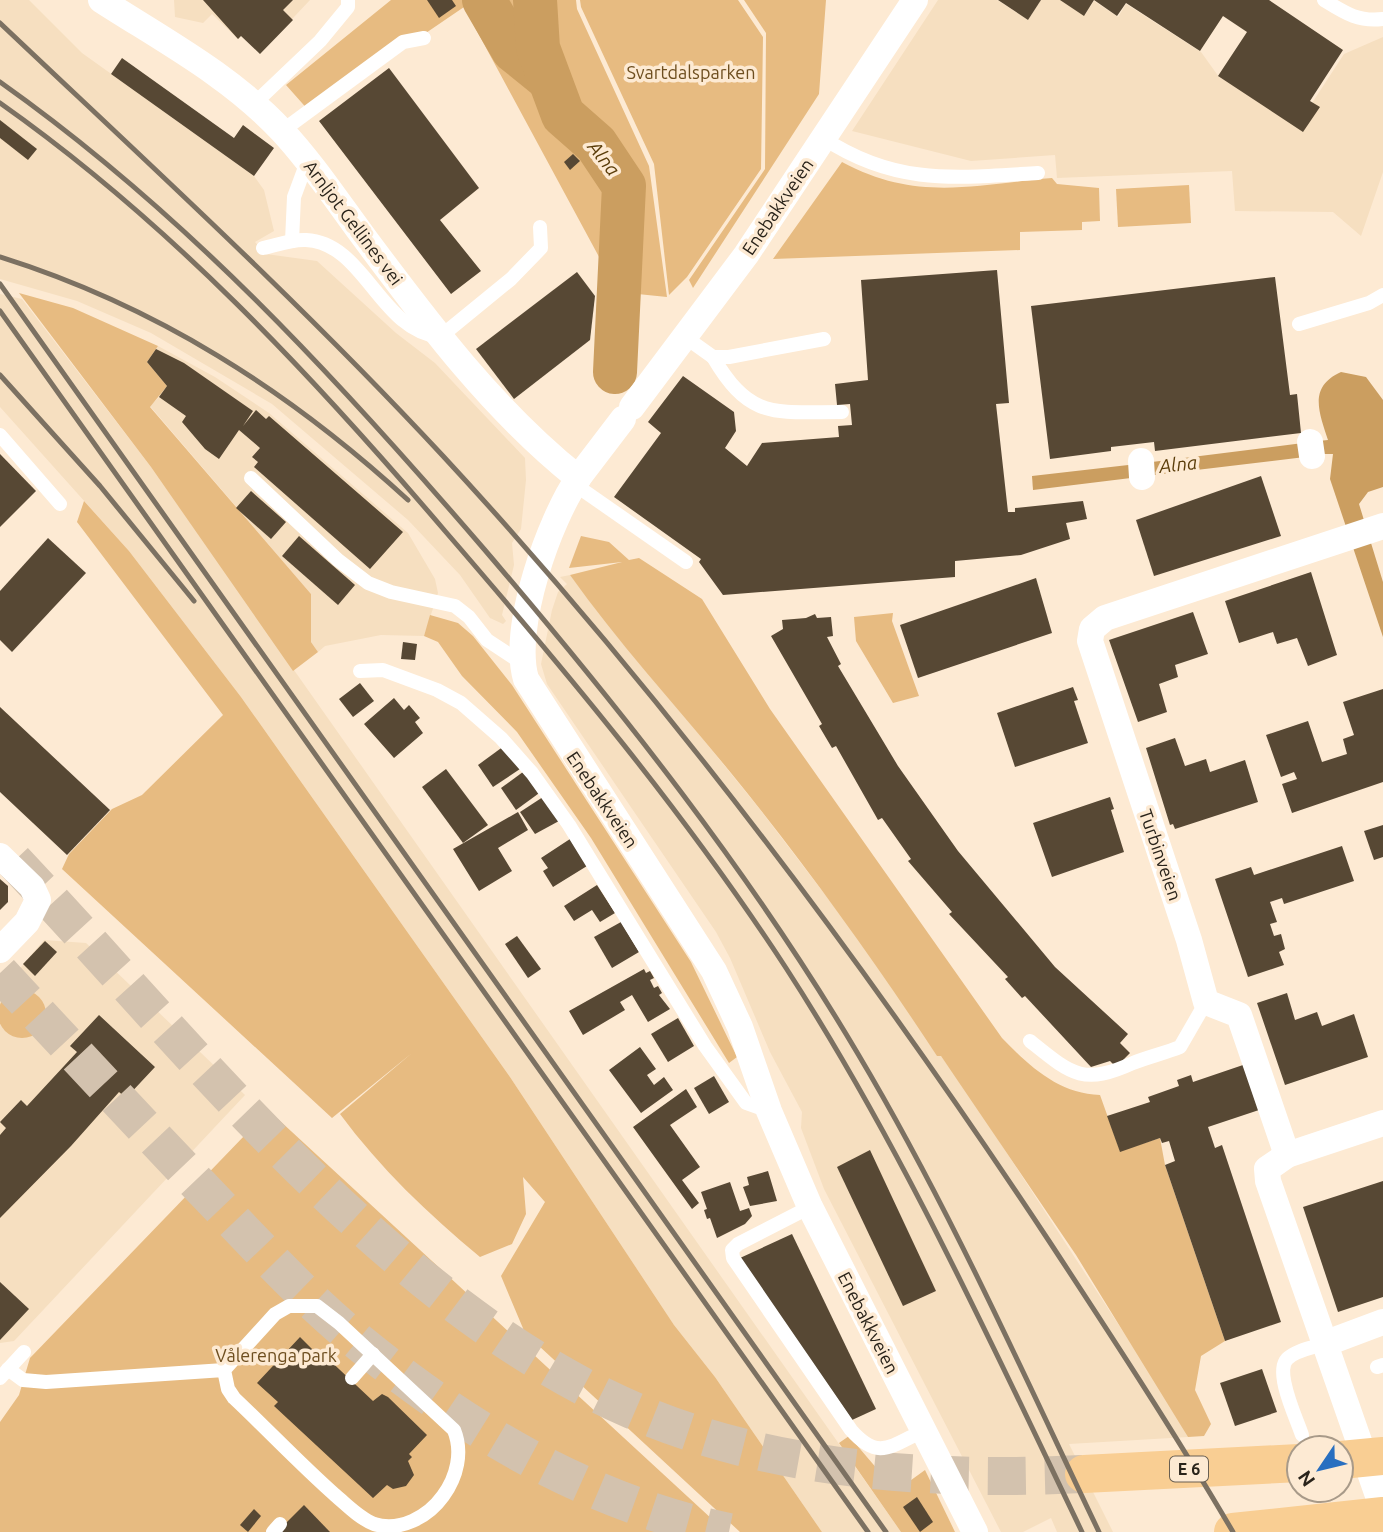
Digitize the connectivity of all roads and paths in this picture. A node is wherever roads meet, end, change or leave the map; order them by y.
1 (101, 0) edge
2 (348, 0) edge
3 (915, 0) edge
4 (1324, 0) edge
5 (1383, 19) edge
6 (424, 38) dead end
7 (254, 104) junction
8 (282, 131) junction
9 (823, 138) junction
10 (307, 162) junction
11 (1038, 173) dead end
12 (540, 227) dead end
13 (292, 241) junction
14 (263, 248) dead end
15 (1383, 295) edge
16 (1299, 324) dead end
17 (440, 337) junction
18 (685, 337) junction
19 (824, 339) dead end
20 (713, 356) junction
21 (842, 412) dead end
22 (0, 435) edge
23 (251, 478) dead end
24 (577, 480) junction
25 (60, 504) dead end
26 (1378, 527) edge
27 (686, 562) dead end
28 (522, 663) junction
29 (360, 671) dead end
30 (0, 856) edge
31 (0, 950) edge
32 (1206, 1002) junction
33 (1030, 1041) dead end
34 (769, 1111) junction
35 (1383, 1123) edge
36 (1287, 1155) junction
37 (810, 1208) junction
38 (1383, 1322) edge
39 (1324, 1345) junction
40 (24, 1352) dead end
41 (373, 1354) junction
42 (224, 1370) junction
43 (4, 1373) edge
44 (352, 1378) dead end
45 (923, 1431) junction
46 (1295, 1434) edge
47 (1285, 1455) edge
48 (1383, 1456) edge
49 (1355, 1459) edge
50 (1084, 1474) tunnel mouth
51 (1383, 1510) edge
52 (1383, 1516) edge
53 (975, 1532) edge
54 (1233, 1532) edge

1 - 7 street, Arnljot Gellines vei
2 - 7 lane
3 - 9 street, Enebakkveien
4 - 5 lane
6 - 8 lane
7 - 8 street, Arnljot Gellines vei
8 - 10 street, Arnljot Gellines vei
9 - 11 lane
9 - 18 street, Enebakkveien
10 - 13 lane
10 - 17 street, Arnljot Gellines vei
12 - 17 lane
13 - 14 lane
13 - 17 lane
15 - 16 lane
17 - 24 street, Arnljot Gellines vei
18 - 20 lane
18 - 24 street, Enebakkveien
19 - 20 lane
20 - 21 lane
22 - 25 lane
23 - 28 lane
24 - 27 lane
24 - 28 street, Enebakkveien
26 - 32 street, Turbinveien
28 - 34 street, Enebakkveien
29 - 34 lane
30 - 31 street
32 - 33 lane
32 - 36 street
34 - 37 street, Enebakkveien
35 - 36 street
36 - 39 street
37 - 45 street, Enebakkveien
37 - 45 lane
38 - 39 street
39 - 46 lane
39 - 51 street
40 - 43 lane
41 - 42 lane
41 - 42 lane
41 - 44 lane
42 - 43 lane
45 - 53 street, Enebakkveien
47 - 50 highway, E 6
48 - 49 highway
52 - 54 highway

